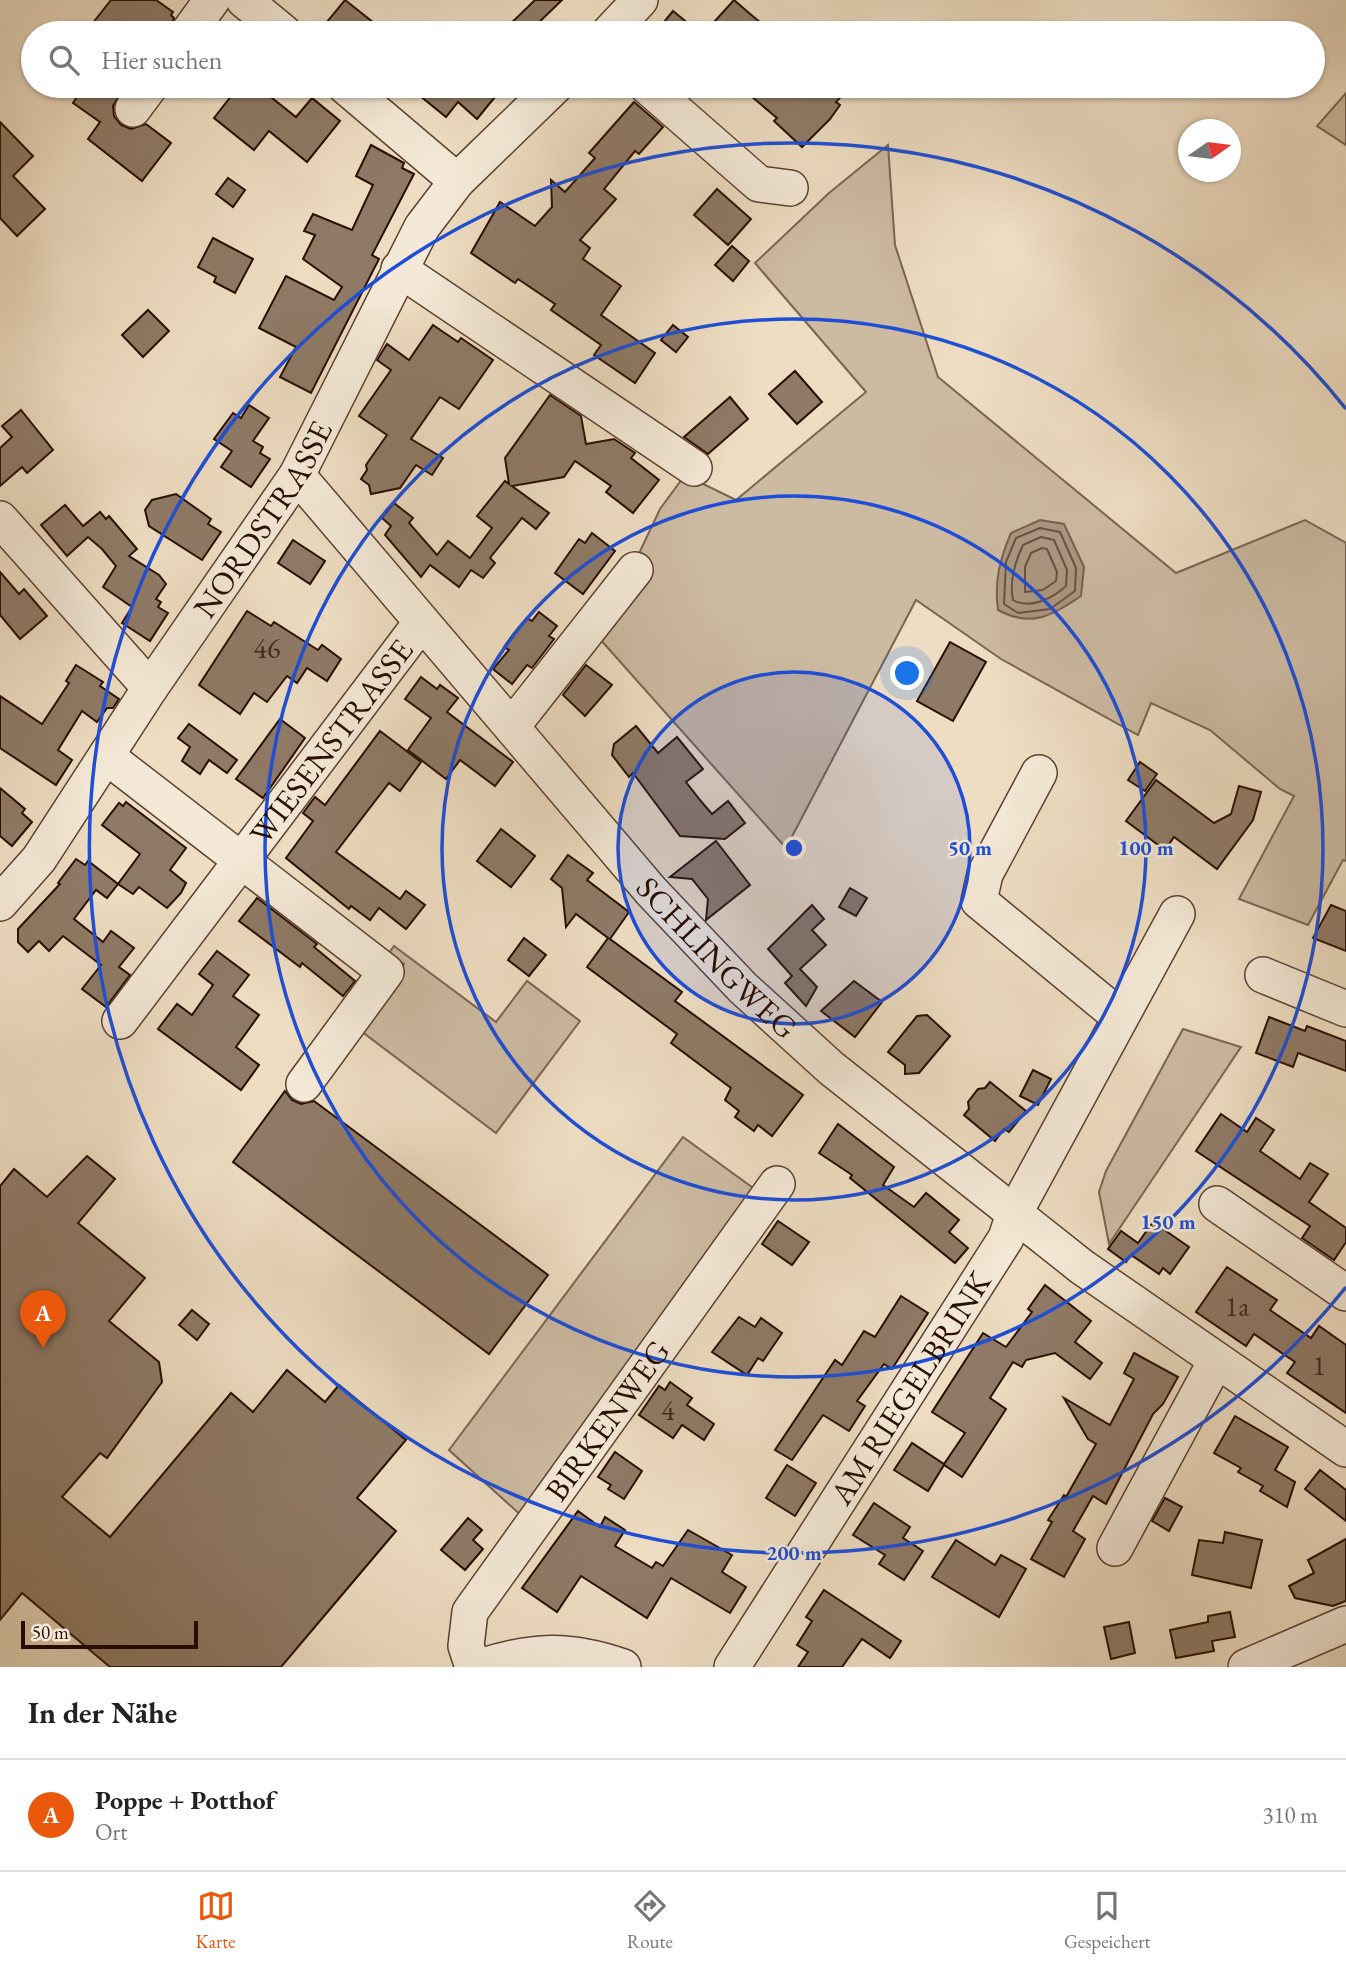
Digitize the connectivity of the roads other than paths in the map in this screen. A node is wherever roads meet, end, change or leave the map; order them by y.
1 (212, 0) edge
2 (244, 0) edge
3 (640, 0) edge
4 (197, 21) edge
5 (269, 21) edge
6 (620, 21) edge
7 (359, 98) edge
8 (543, 98) edge
9 (661, 98) edge
10 (457, 181) junction
11 (790, 188) dead end
12 (399, 269) junction
13 (694, 468) dead end
14 (296, 475) junction
15 (0, 519) edge
16 (635, 570) dead end
17 (421, 623) junction
18 (150, 688) junction
19 (513, 725) junction
20 (106, 757) junction
21 (1040, 773) dead end
22 (240, 859) junction
23 (0, 903) edge
24 (1177, 914) dead end
25 (1263, 975) dead end
26 (1346, 1009) edge
27 (1120, 1017) junction
28 (120, 1021) dead end
29 (304, 1084) dead end
30 (777, 1184) dead end
31 (1217, 1204) dead end
32 (1014, 1214) junction
33 (1346, 1293) edge
34 (1216, 1361) junction
35 (1342, 1436) edge
36 (1115, 1548) dead end
37 (1346, 1624) edge
38 (473, 1667) edge
39 (480, 1667) edge
40 (622, 1667) edge
41 (732, 1667) edge
42 (1246, 1667) edge

1 - 4 street
2 - 5 street
3 - 6 street
7 - 10 street
8 - 10 street, NORDSTRASSE
9 - 11 street
10 - 12 street, NORDSTRASSE
12 - 13 street
12 - 14 street, NORDSTRASSE
14 - 17 street, SCHLINGWEG
14 - 18 street, NORDSTRASSE
15 - 18 street
16 - 19 street
17 - 19 street, SCHLINGWEG
17 - 22 street, WIESENSTRASSE
18 - 20 street, NORDSTRASSE
19 - 32 street, SCHLINGWEG
20 - 22 street
20 - 23 street, NORDSTRASSE
21 - 27 street
22 - 28 street, WIESENSTRASSE
22 - 29 street, WIESENSTRASSE
24 - 27 street, AM RIEGELBRINK
25 - 26 street
27 - 32 street, AM RIEGELBRINK
30 - 38 street, BIRKENWEG
31 - 33 street
32 - 34 street, SCHLINGWEG
32 - 41 street, AM RIEGELBRINK
34 - 35 street, SCHLINGWEG
34 - 36 street
37 - 42 street
39 - 40 street

